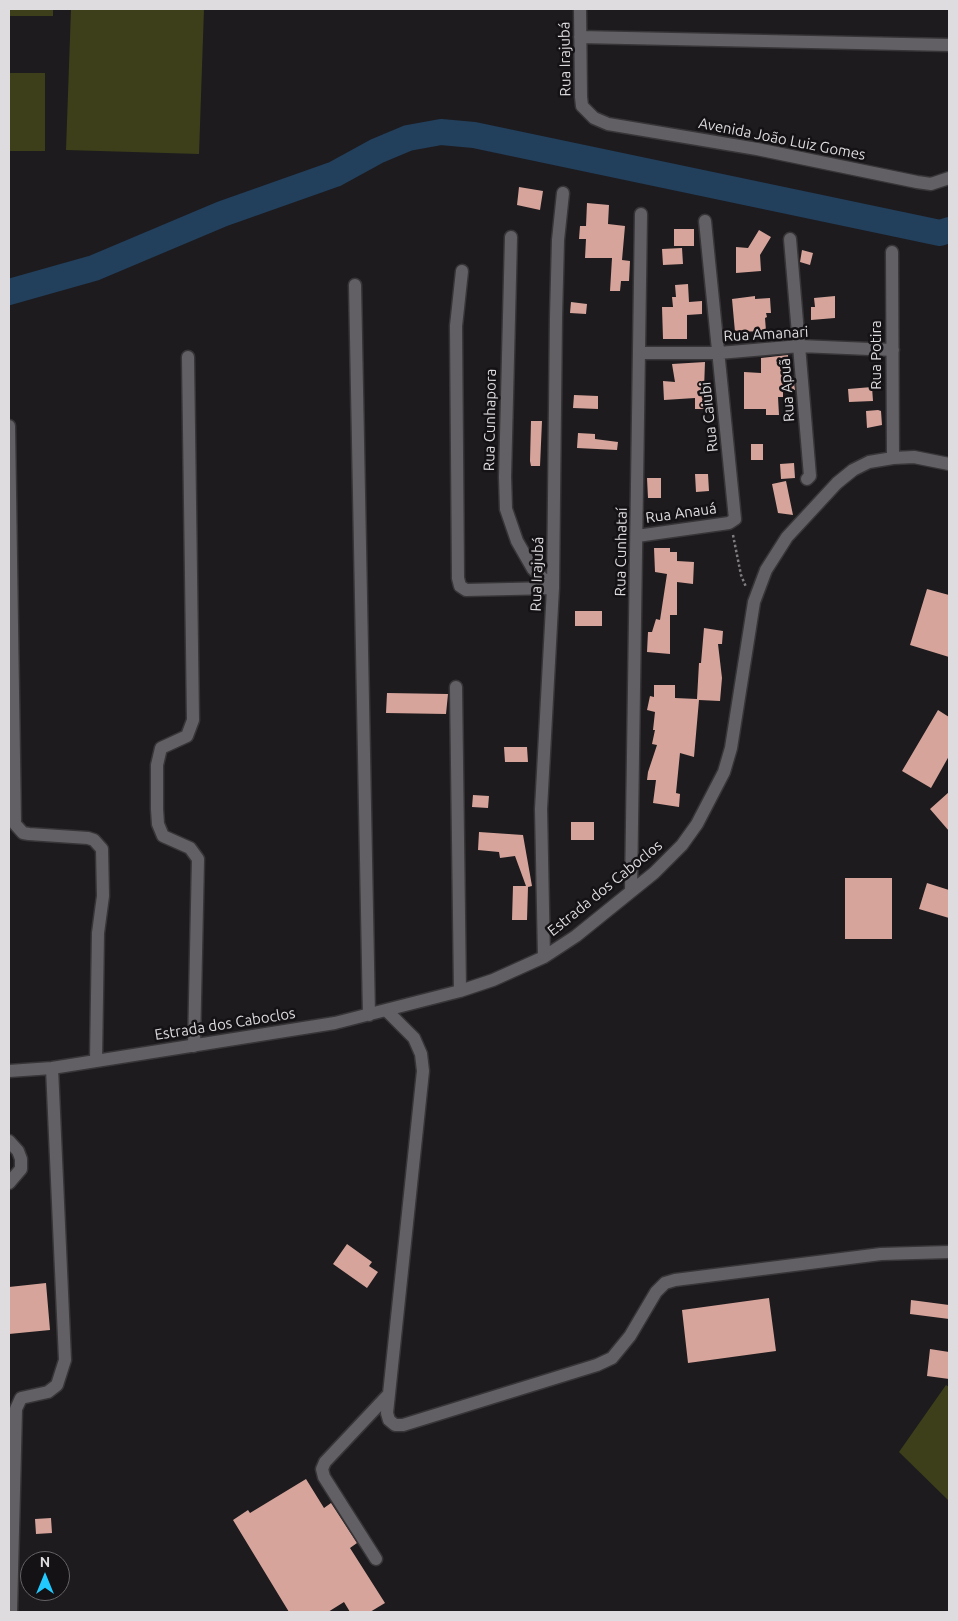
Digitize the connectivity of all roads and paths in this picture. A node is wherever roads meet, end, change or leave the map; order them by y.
1 (580, 9) edge
2 (580, 37) junction
3 (949, 45) edge
4 (608, 124) joint
5 (949, 178) edge
6 (563, 193) dead end
7 (641, 214) dead end
8 (705, 221) dead end
9 (511, 237) dead end
10 (790, 239) dead end
11 (892, 252) dead end
12 (462, 271) dead end
13 (355, 285) dead end
14 (800, 346) junction
15 (892, 350) junction
16 (640, 353) junction
17 (718, 353) junction
18 (188, 357) dead end
19 (9, 426) edge
20 (893, 458) junction
21 (949, 464) edge
22 (808, 479) dead end
23 (730, 523) junction
24 (637, 536) junction
25 (554, 588) junction
26 (754, 602) junction
27 (456, 688) dead end
28 (631, 891) junction
29 (544, 957) junction
30 (460, 991) junction
31 (386, 1010) junction
32 (369, 1015) junction
33 (194, 1046) junction
34 (96, 1060) junction
35 (52, 1068) junction
36 (9, 1071) edge
37 (9, 1142) edge
38 (9, 1182) edge
39 (949, 1252) edge
40 (389, 1394) junction
41 (376, 1559) dead end
42 (11, 1612) edge

1 - 2 street, Rua Irajubá
2 - 3 street
2 - 4 street, Rua Irajubá
4 - 5 street, Avenida João Luiz Gomes
6 - 25 street, Rua Irajubá
7 - 16 street, Rua Cunhataí
8 - 17 street, Rua Caiubi
9 - 25 street, Rua Cunhapora
10 - 14 street, Rua Apuã
11 - 15 street, Rua Potira
12 - 25 street
13 - 32 street
14 - 15 street, Rua Amanari
14 - 17 street, Rua Amanari
14 - 22 street, Rua Apuã
15 - 20 street, Rua Potira
16 - 17 street, Rua Amanari
16 - 24 street, Rua Cunhataí
17 - 23 street, Rua Caiubi
18 - 33 street
19 - 34 street
20 - 21 street, Estrada dos Caboclos
20 - 26 street, Estrada dos Caboclos
23 - 24 street, Rua Anauá
23 - 26 path
24 - 28 street, Rua Cunhataí
25 - 29 street, Rua Irajubá
26 - 28 street, Estrada dos Caboclos
27 - 30 street
28 - 29 street, Estrada dos Caboclos
29 - 30 street, Estrada dos Caboclos
30 - 31 street, Estrada dos Caboclos
31 - 32 street, Estrada dos Caboclos
31 - 40 street
32 - 33 street, Estrada dos Caboclos
33 - 34 street, Estrada dos Caboclos
34 - 35 street, Estrada dos Caboclos
35 - 36 street, Estrada dos Caboclos
35 - 42 street
37 - 38 street
39 - 40 street
40 - 41 street

